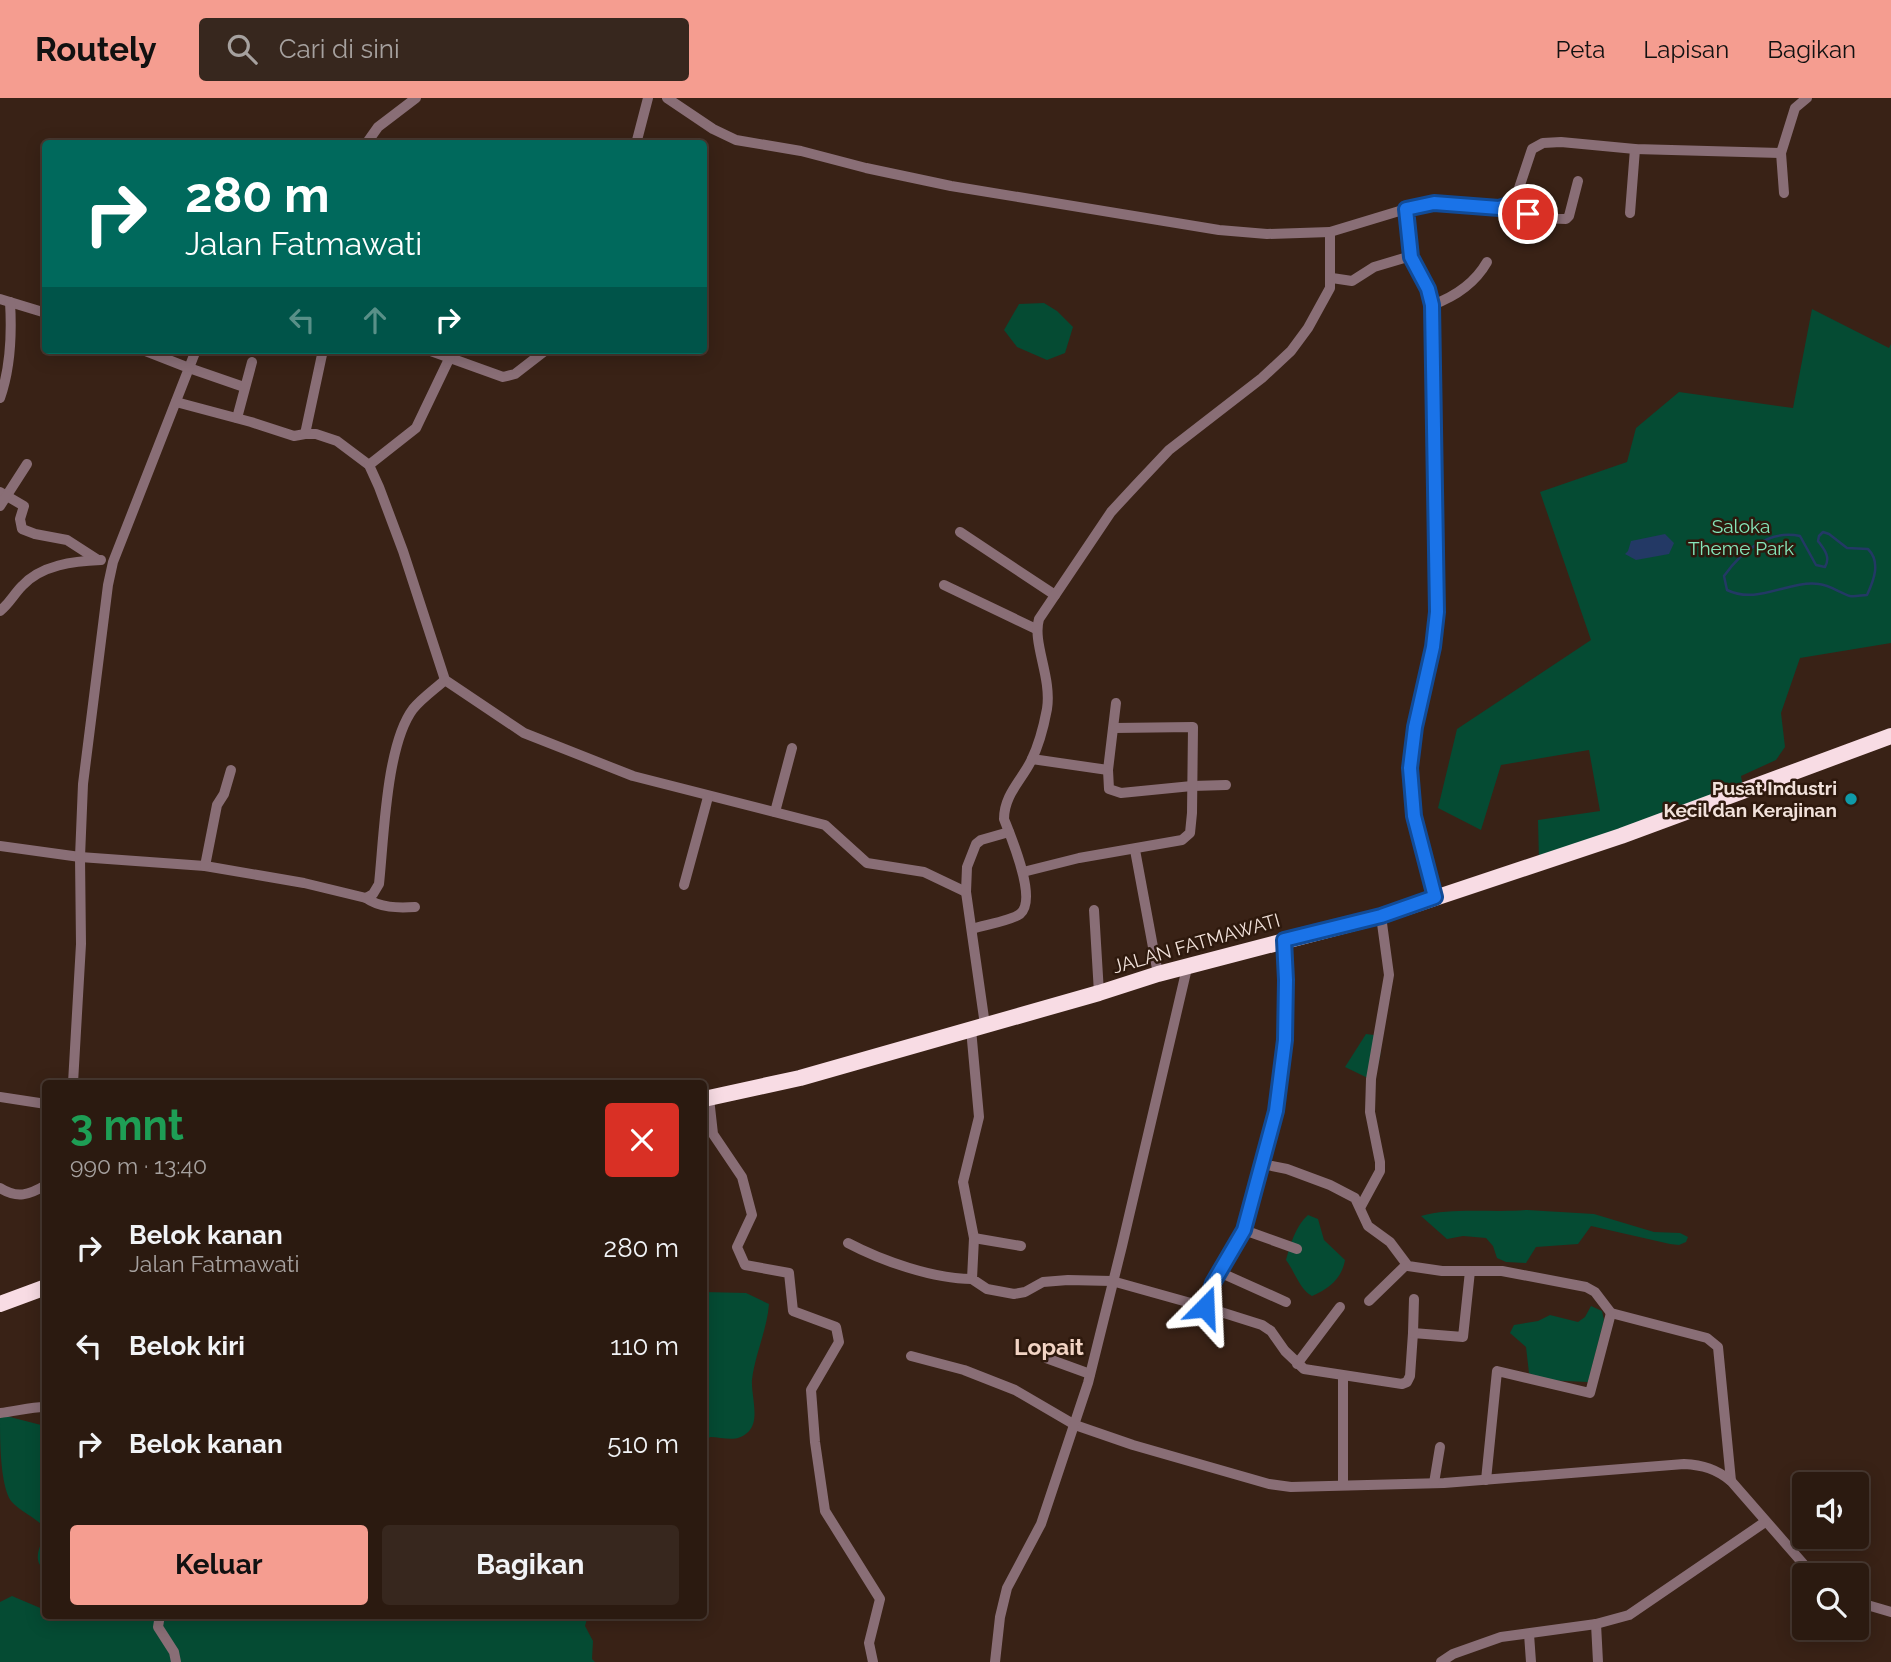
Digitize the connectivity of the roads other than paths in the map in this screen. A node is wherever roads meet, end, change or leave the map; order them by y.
1 (416, 98) edge
2 (648, 98) edge
3 (667, 98) edge
4 (1807, 98) edge
5 (369, 140) edge
6 (637, 140) edge
7 (1635, 149) junction
8 (1781, 153) junction
9 (1578, 181) dead end
10 (1784, 192) dead end
11 (1514, 203) junction
12 (1406, 209) junction
13 (1630, 213) dead end
14 (1330, 232) junction
15 (1411, 257) junction
16 (1487, 262) dead end
17 (1332, 278) junction
18 (5, 300) edge
19 (1432, 305) junction
20 (42, 312) edge
21 (153, 354) edge
22 (195, 354) edge
23 (322, 354) edge
24 (442, 354) edge
25 (541, 354) edge
26 (450, 357) junction
27 (252, 362) dead end
28 (190, 368) junction
29 (244, 387) junction
30 (0, 398) edge
31 (176, 402) junction
32 (237, 418) junction
33 (305, 433) junction
34 (27, 464) dead end
35 (369, 465) junction
36 (3, 494) edge
37 (0, 507) edge
38 (0, 517) edge
39 (960, 532) dead end
40 (98, 560) junction
41 (113, 562) junction
42 (944, 585) dead end
43 (1055, 595) junction
44 (0, 611) edge
45 (1036, 629) junction
46 (445, 680) junction
47 (1116, 703) dead end
48 (1114, 728) junction
49 (1891, 736) edge
50 (792, 748) dead end
51 (1032, 759) junction
52 (231, 770) dead end
53 (1108, 770) junction
54 (1226, 785) dead end
55 (1192, 786) junction
56 (708, 797) junction
57 (775, 812) junction
58 (1009, 832) junction
59 (0, 846) edge
60 (1135, 850) junction
61 (80, 857) junction
62 (205, 866) junction
63 (1023, 872) junction
64 (684, 885) dead end
65 (965, 892) junction
66 (1435, 897) junction
67 (366, 898) junction
68 (415, 906) dead end
69 (1094, 910) dead end
70 (1381, 916) junction
71 (972, 929) junction
72 (1284, 940) junction
73 (1186, 968) junction
74 (1158, 974) junction
75 (1098, 993) junction
76 (978, 1027) junction
77 (73, 1080) edge
78 (0, 1097) edge
79 (707, 1099) edge
80 (42, 1103) edge
81 (707, 1104) edge
82 (1262, 1164) junction
83 (0, 1188) edge
84 (42, 1188) edge
85 (1361, 1206) junction
86 (1244, 1230) junction
87 (974, 1238) junction
88 (848, 1243) dead end
89 (1021, 1246) dead end
90 (1297, 1249) dead end
91 (1406, 1265) junction
92 (1469, 1271) junction
93 (1219, 1272) junction
94 (972, 1279) junction
95 (1112, 1281) junction
96 (42, 1288) edge
97 (1414, 1299) dead end
98 (1369, 1301) dead end
99 (1286, 1302) dead end
100 (0, 1304) edge
101 (1205, 1307) junction
102 (1340, 1307) dead end
103 (1611, 1313) junction
104 (1413, 1333) junction
105 (1463, 1337) junction
106 (1477, 1339) dead end
107 (911, 1356) dead end
108 (1046, 1358) dead end
109 (1297, 1364) junction
110 (1090, 1374) junction
111 (1343, 1377) junction
112 (42, 1406) edge
113 (0, 1413) edge
114 (1075, 1425) junction
115 (1440, 1447) dead end
116 (1486, 1480) junction
117 (1731, 1480) junction
118 (1434, 1483) junction
119 (1343, 1485) junction
120 (1765, 1522) junction
121 (1802, 1563) edge
122 (1869, 1606) edge
123 (1891, 1612) edge
124 (159, 1619) edge
125 (1596, 1624) junction
126 (1529, 1634) junction
127 (176, 1662) edge
128 (873, 1662) edge
129 (995, 1662) edge
130 (1441, 1662) edge
131 (1531, 1662) edge
132 (1598, 1662) edge

1 - 5 street
2 - 6 street
3 - 14 street
4 - 8 street
7 - 8 street
7 - 11 street
7 - 13 street
8 - 10 street
9 - 11 street
11 - 12 street
12 - 14 street
12 - 15 street
14 - 17 street
15 - 17 street
15 - 19 street
16 - 19 street
17 - 43 street
18 - 20 street
18 - 30 street
19 - 66 street
21 - 28 street
22 - 28 street
23 - 33 street
24 - 26 street
25 - 26 street
26 - 35 street
27 - 29 street
28 - 29 street
28 - 31 street
29 - 32 street
31 - 32 street
31 - 41 street
32 - 33 street
33 - 35 street
34 - 36 street
35 - 46 street
36 - 37 street
36 - 40 street
37 - 38 street
39 - 43 street
40 - 41 street
40 - 44 street
41 - 61 street
42 - 45 street
43 - 45 street
45 - 51 street
46 - 56 street
46 - 67 street
47 - 48 street
48 - 53 street
48 - 55 street
49 - 66 highway, JALAN FATMAWATI
50 - 57 street
51 - 53 street
51 - 58 street
52 - 62 street
53 - 55 street
54 - 55 street
55 - 60 street
56 - 57 street
56 - 64 street
57 - 65 street
58 - 63 street
58 - 65 street
59 - 61 street
60 - 63 street
60 - 74 street
61 - 62 street
61 - 77 street
62 - 67 street
63 - 71 street
65 - 71 street
66 - 70 highway, JALAN FATMAWATI
67 - 68 street
69 - 75 street
70 - 72 highway, JALAN FATMAWATI
70 - 85 street
71 - 76 street
72 - 73 highway, JALAN FATMAWATI
72 - 82 street
73 - 74 highway, JALAN FATMAWATI
73 - 95 street
74 - 75 highway, JALAN FATMAWATI
75 - 76 highway, JALAN FATMAWATI
76 - 79 highway, JALAN FATMAWATI
76 - 87 street
78 - 80 street
81 - 128 street
82 - 85 street
82 - 86 street
83 - 84 street
85 - 91 street
86 - 90 street
86 - 93 street
87 - 89 street
87 - 94 street
88 - 94 street
91 - 92 street
91 - 98 street
92 - 103 street
92 - 105 street
93 - 99 street
93 - 101 street
94 - 95 street
95 - 101 street
95 - 110 street
96 - 100 highway
97 - 104 street
101 - 109 street
102 - 109 street
103 - 116 street
103 - 117 street
104 - 105 street
104 - 111 street
105 - 106 street
107 - 114 street
108 - 110 street
109 - 111 street
110 - 114 street
111 - 119 street
112 - 113 street
114 - 119 street
114 - 129 street
115 - 118 street
116 - 117 street
116 - 118 street
117 - 120 street
118 - 119 street
120 - 121 street
120 - 125 street
122 - 123 street
124 - 127 street
125 - 126 street
125 - 132 street
126 - 130 street
126 - 131 street

